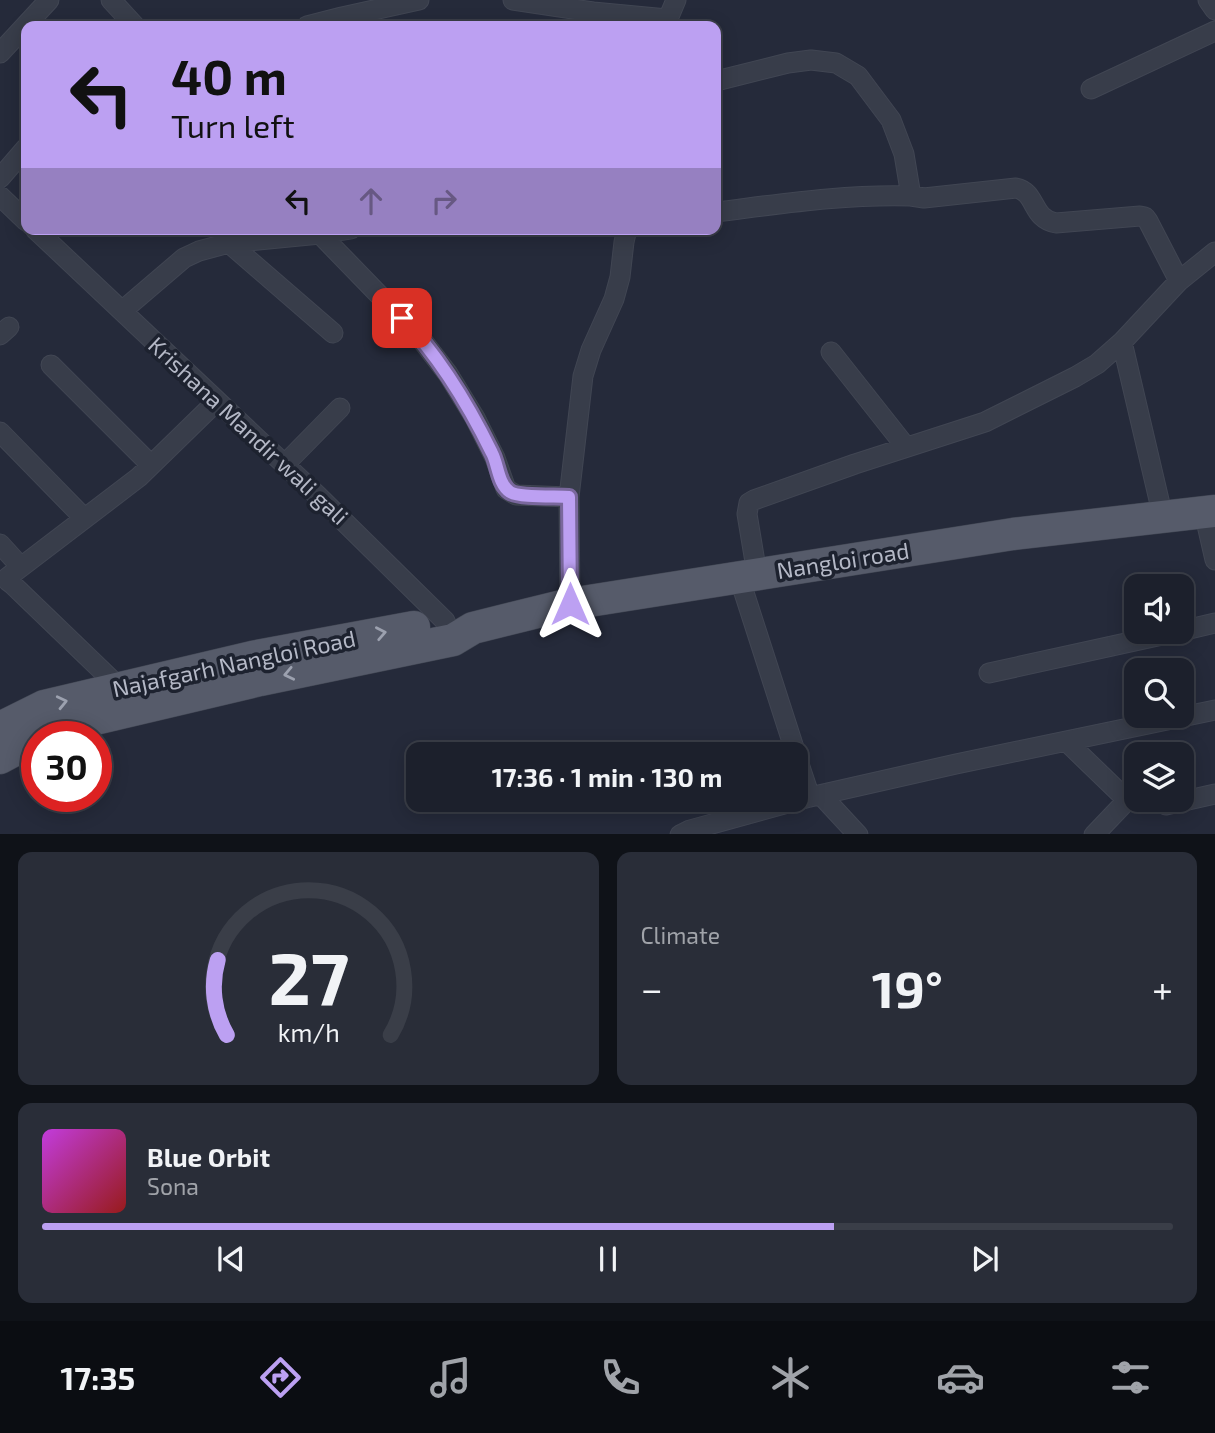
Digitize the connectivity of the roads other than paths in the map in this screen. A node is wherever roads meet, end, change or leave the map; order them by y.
1 (49, 0) edge
2 (111, 0) edge
3 (419, 0) edge
4 (513, 0) edge
5 (676, 0) edge
6 (1208, 0) edge
7 (1215, 9) edge
8 (30, 21) edge
9 (130, 21) edge
10 (326, 21) edge
11 (659, 21) edge
12 (667, 21) edge
13 (21, 30) edge
14 (1215, 31) edge
15 (0, 53) edge
16 (721, 79) edge
17 (1091, 89) dead end
18 (21, 154) edge
19 (0, 178) edge
20 (911, 196) junction
21 (1, 199) edge
22 (721, 211) edge
23 (21, 217) edge
24 (41, 235) edge
25 (310, 235) edge
26 (321, 235) edge
27 (626, 235) edge
28 (229, 243) junction
29 (1211, 261) edge
30 (1179, 282) junction
31 (121, 311) junction
32 (333, 333) dead end
33 (1122, 342) junction
34 (831, 352) dead end
35 (51, 365) dead end
36 (217, 401) junction
37 (340, 408) dead end
38 (0, 432) edge
39 (906, 447) junction
40 (151, 465) junction
41 (285, 465) junction
42 (569, 497) junction
43 (1209, 512) edge
44 (1163, 517) junction
45 (84, 518) junction
46 (0, 544) edge
47 (1215, 560) edge
48 (20, 566) junction
49 (748, 575) junction
50 (570, 604) junction
51 (1215, 623) edge
52 (1194, 628) edge
53 (457, 630) junction
54 (1124, 643) edge
55 (989, 673) dead end
56 (120, 688) junction
57 (1215, 710) edge
58 (3, 720) edge
59 (87, 721) edge
60 (1066, 741) junction
61 (793, 742) edge
62 (21, 746) edge
63 (0, 758) edge
64 (808, 781) edge
65 (1124, 789) edge
66 (1215, 794) edge
67 (815, 796) junction
68 (1194, 799) edge
69 (1124, 804) edge
70 (682, 834) edge
71 (857, 834) edge
72 (1095, 834) edge

1 - 8 street
2 - 9 street
3 - 10 street
4 - 11 street
5 - 12 street
6 - 7 street
13 - 15 street
14 - 17 street
16 - 20 street
18 - 19 street
20 - 22 street
20 - 30 street
21 - 23 street
24 - 31 street, Krishana Mandir wali gali
25 - 28 street
26 - 42 street
27 - 42 street
28 - 31 street
28 - 32 street
29 - 30 street
30 - 33 street
31 - 36 street, Krishana Mandir wali gali
33 - 39 street
33 - 44 street
34 - 39 street
35 - 40 street
36 - 40 street
36 - 41 street, Krishana Mandir wali gali
37 - 41 street
38 - 45 street
39 - 49 street
40 - 45 street
41 - 53 street, Krishana Mandir wali gali
42 - 50 street
43 - 44 main road, Nangloi road
43 - 47 street
44 - 49 main road, Nangloi road
45 - 48 street
46 - 48 street
48 - 56 street
49 - 50 main road, Nangloi road
49 - 61 street
50 - 53 main road, Nangloi road
51 - 52 street
56 -> 53 main road, Najafgarh Nangloi Road
53 -> 59 main road
54 - 55 street
58 -> 56 main road, Najafgarh Nangloi Road
57 - 60 street
60 - 65 street
60 - 67 street
62 - 63 main road
64 - 67 street
66 - 68 street
67 - 70 street
67 - 71 street
69 - 72 street

